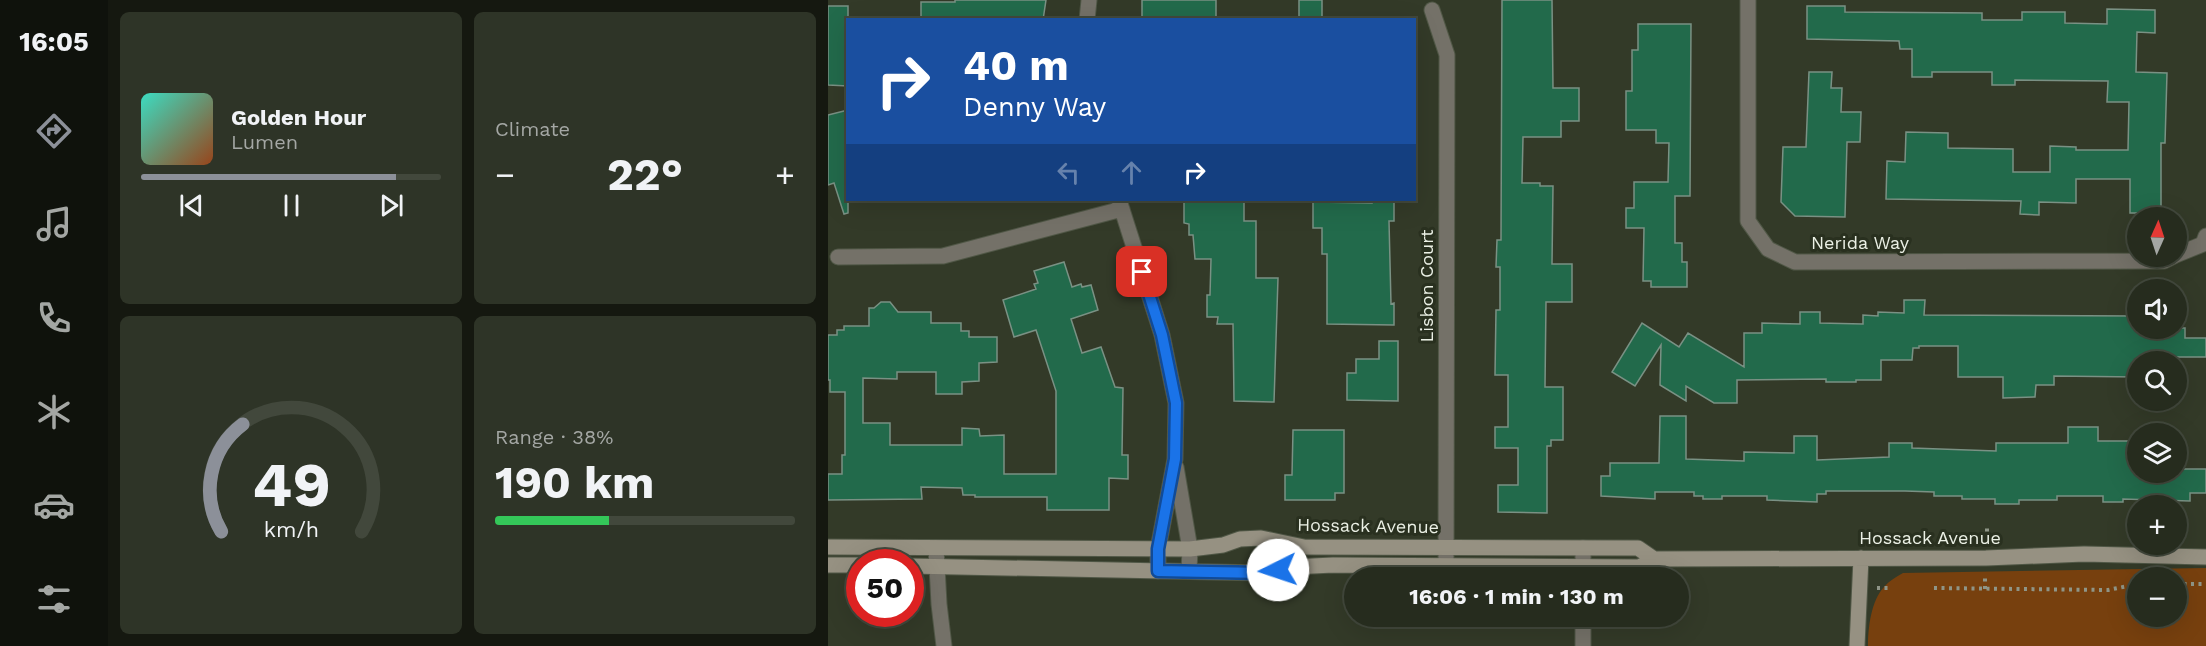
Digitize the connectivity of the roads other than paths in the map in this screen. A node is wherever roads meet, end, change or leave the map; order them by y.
1 (1089, 0) edge
2 (1748, 0) edge
3 (1432, 10) dead end
4 (1087, 18) edge
5 (1121, 204) edge
6 (2206, 236) edge
7 (2187, 251) edge
8 (838, 257) dead end
9 (2127, 261) edge
10 (1175, 459) junction
11 (828, 547) edge
12 (1446, 547) junction
13 (936, 548) junction
14 (1583, 548) junction
15 (1158, 549) junction
16 (1190, 549) junction
17 (2206, 557) edge
18 (1862, 558) junction
19 (1654, 559) junction
20 (828, 565) edge
21 (846, 565) edge
22 (1446, 565) junction
23 (924, 566) edge
24 (937, 566) junction
25 (1485, 567) edge
26 (1583, 567) edge
27 (1639, 567) edge
28 (1158, 571) junction
29 (1189, 571) junction
30 (1583, 627) edge
31 (944, 646) edge
32 (1583, 646) edge
33 (1857, 646) edge

1 - 4 street
2 - 9 street, Nerida Way
3 - 12 street, Lisbon Court
5 - 8 street
5 - 10 street
6 - 7 street, Nerida Way
10 - 15 street
10 - 16 street
11 - 13 main road, Hossack Avenue
12 - 14 main road, Hossack Avenue
12 - 16 main road, Hossack Avenue
12 - 22 street, Lisbon Court
13 - 15 main road, Hossack Avenue
13 - 24 street
14 - 19 main road, Hossack Avenue
14 - 26 street
15 - 16 main road, Hossack Avenue
15 - 28 street
16 - 29 street
17 - 18 main road, Hossack Avenue
18 - 19 main road, Hossack Avenue
18 - 33 main road
19 - 27 main road, Hossack Avenue
20 - 21 main road
22 - 25 main road, Hossack Avenue
22 - 29 main road, Hossack Avenue
23 - 24 main road, Hossack Avenue
24 - 28 main road, Hossack Avenue
24 - 31 street
28 - 29 main road, Hossack Avenue
30 - 32 street

